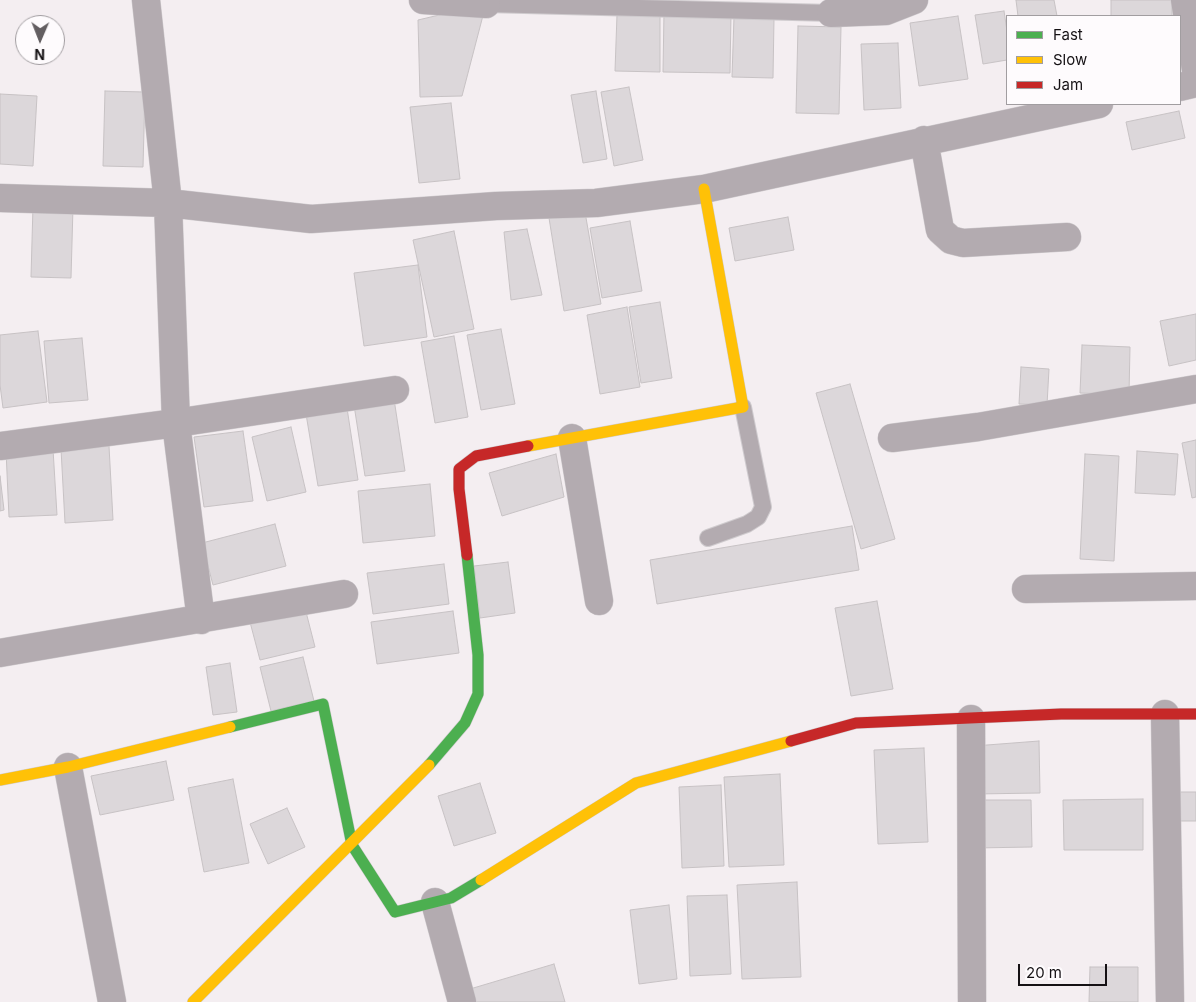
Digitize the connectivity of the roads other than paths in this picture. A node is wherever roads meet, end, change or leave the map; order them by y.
1 (146, 0) edge
2 (423, 0) edge
3 (914, 0) edge
4 (1185, 0) edge
5 (486, 4) joint
6 (885, 6) edge
7 (831, 12) joint
8 (1196, 70) edge
9 (1196, 83) edge
10 (1181, 87) edge
11 (1094, 105) edge
12 (924, 140) junction
13 (704, 189) junction
14 (0, 198) edge
15 (168, 202) junction
16 (1067, 237) dead end
17 (1196, 389) edge
18 (395, 390) dead end
19 (743, 407) junction
20 (176, 423) junction
21 (572, 438) junction
22 (892, 438) dead end
23 (0, 446) edge
24 (708, 538) dead end
25 (1196, 586) edge
26 (1026, 589) dead end
27 (344, 594) dead end
28 (599, 601) dead end
29 (201, 620) junction
30 (0, 653) edge
31 (1165, 714) junction
32 (1196, 714) edge
33 (971, 719) junction
34 (68, 767) junction
35 (0, 780) edge
36 (352, 845) junction
37 (435, 902) junction
38 (112, 1002) edge
39 (193, 1002) edge
40 (462, 1002) edge
41 (972, 1002) edge
42 (1170, 1002) edge

1 - 15 street
2 - 5 street
3 - 6 street
4 - 8 street
5 - 7 lane
6 - 7 street
9 - 10 street
11 - 12 street
12 - 13 street
12 - 16 street
13 - 15 street
13 - 19 street
14 - 15 street
15 - 20 street
17 - 22 street
18 - 20 street
19 - 21 street
19 - 24 lane
20 - 23 street
20 - 29 street
21 - 28 street
21 - 36 street
25 - 26 street
27 - 29 street
29 - 30 street
31 - 32 street
31 - 33 street
31 - 42 street
33 - 37 street
33 - 41 street
34 - 35 street
34 - 36 street
34 - 38 street
36 - 37 street
36 - 39 street
37 - 40 street

